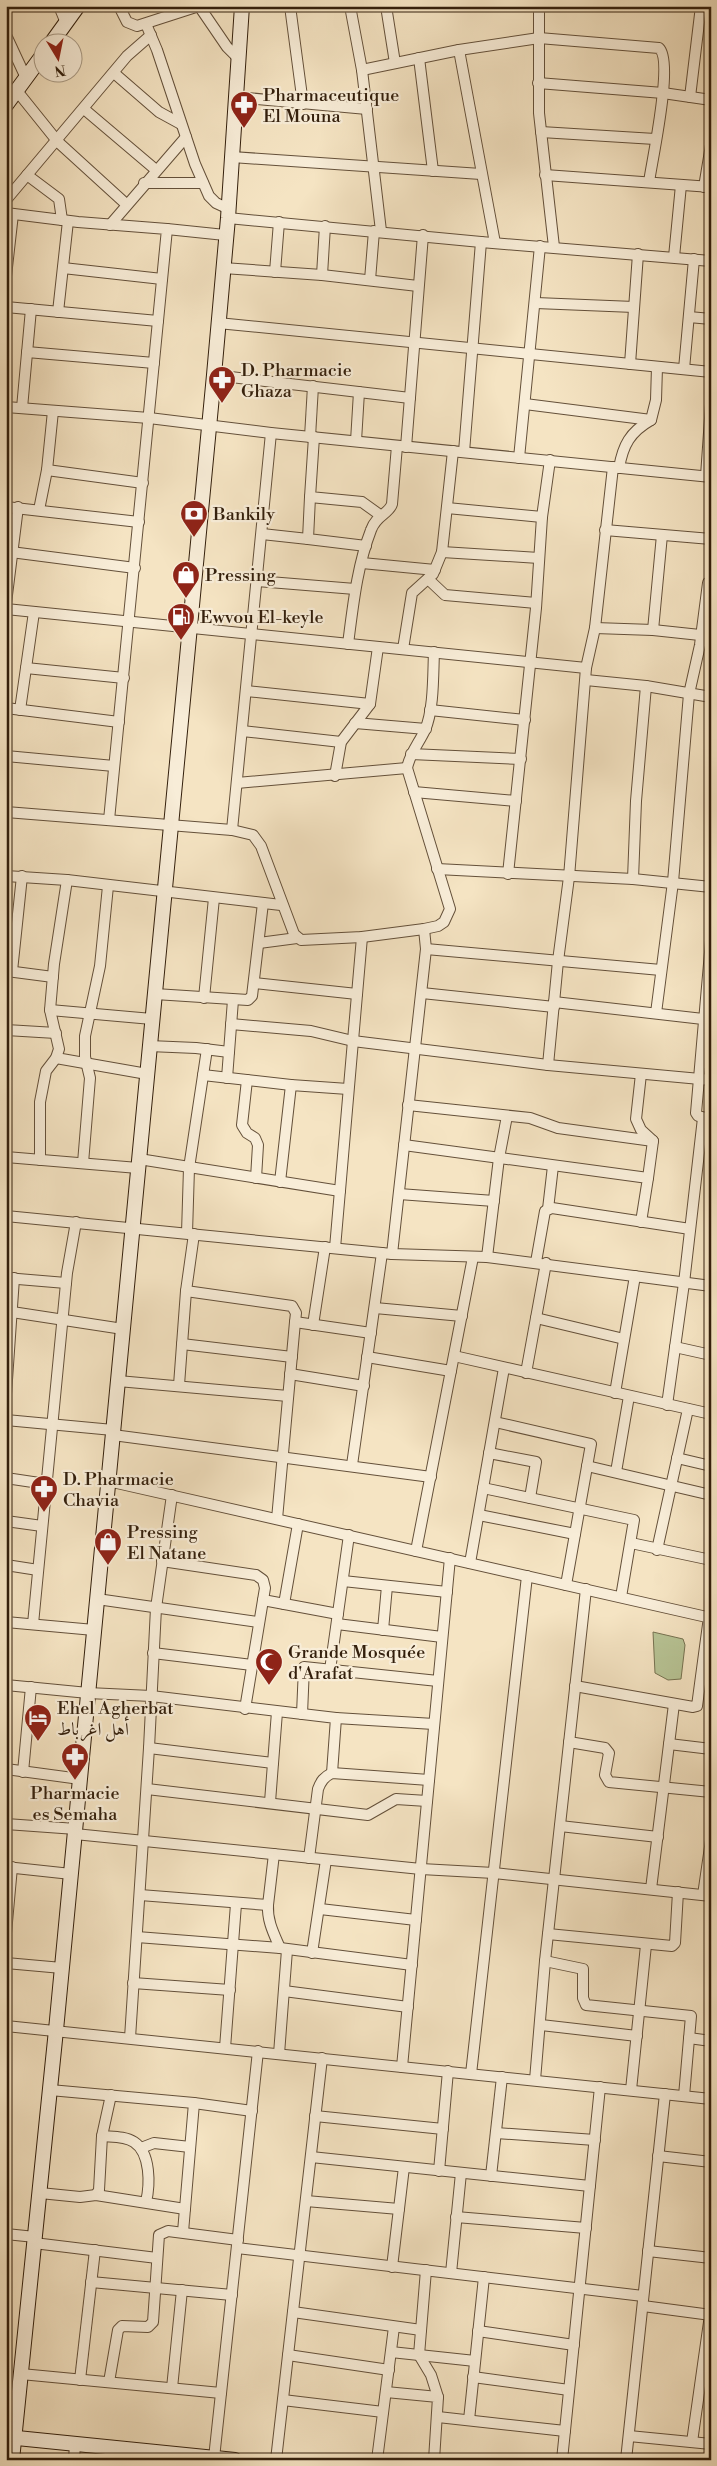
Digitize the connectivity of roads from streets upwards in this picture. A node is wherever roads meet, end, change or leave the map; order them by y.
1 (59, 6) edge
2 (78, 6) edge
3 (119, 6) edge
4 (199, 6) edge
5 (242, 6) edge
6 (290, 6) edge
7 (350, 6) edge
8 (386, 6) edge
9 (539, 6) edge
10 (701, 6) edge
11 (66, 23) junction
12 (146, 24) junction
13 (59, 32) edge
14 (6, 35) edge
15 (151, 35) junction
16 (539, 38) junction
17 (459, 50) junction
18 (419, 58) junction
19 (238, 59) junction
20 (395, 63) junction
21 (32, 70) edge
22 (362, 70) junction
23 (114, 73) junction
24 (26, 78) junction
25 (538, 83) junction
26 (17, 91) junction
27 (663, 93) junction
28 (236, 97) junction
29 (690, 97) junction
30 (711, 100) edge
31 (303, 104) junction
32 (6, 106) edge
33 (84, 109) junction
34 (366, 109) junction
35 (181, 124) junction
36 (541, 132) junction
37 (186, 137) junction
38 (656, 139) junction
39 (57, 140) junction
40 (711, 145) edge
41 (232, 157) junction
42 (374, 166) junction
43 (156, 170) junction
44 (433, 171) junction
45 (481, 174) junction
46 (27, 175) junction
47 (545, 175) junction
48 (649, 182) junction
49 (144, 183) junction
50 (203, 183) junction
51 (681, 185) junction
52 (707, 187) edge
53 (6, 200) edge
54 (126, 204) junction
55 (10, 213) edge
56 (228, 213) junction
57 (65, 220) junction
58 (279, 222) junction
59 (110, 224) junction
60 (325, 226) junction
61 (167, 229) junction
62 (378, 231) junction
63 (225, 235) junction
64 (423, 235) junction
65 (481, 242) junction
66 (495, 243) junction
67 (540, 246) junction
68 (554, 247) junction
69 (638, 254) junction
70 (674, 257) junction
71 (694, 259) junction
72 (711, 260) edge
73 (7, 265) edge
74 (63, 268) junction
75 (224, 268) junction
76 (275, 272) junction
77 (322, 275) junction
78 (6, 276) edge
79 (162, 279) junction
80 (370, 280) junction
81 (418, 286) junction
82 (536, 303) junction
83 (6, 307) edge
84 (634, 307) junction
85 (31, 309) junction
86 (58, 312) junction
87 (689, 317) junction
88 (711, 319) edge
89 (158, 321) junction
90 (218, 323) junction
91 (414, 342) junction
92 (473, 349) junction
93 (27, 352) junction
94 (531, 353) junction
95 (154, 363) junction
96 (630, 364) junction
97 (657, 367) junction
98 (684, 369) junction
99 (711, 372) edge
100 (214, 375) junction
101 (313, 386) junction
102 (359, 392) junction
103 (410, 398) junction
104 (525, 404) junction
105 (711, 404) edge
106 (6, 407) edge
107 (22, 408) junction
108 (53, 411) junction
109 (149, 418) junction
110 (651, 420) junction
111 (208, 427) junction
112 (710, 427) edge
113 (271, 433) junction
114 (312, 437) junction
115 (356, 442) junction
116 (402, 446) junction
117 (458, 452) junction
118 (519, 458) junction
119 (550, 460) junction
120 (616, 467) junction
121 (47, 470) junction
122 (708, 477) edge
123 (143, 483) junction
124 (310, 497) junction
125 (6, 507) edge
126 (18, 507) junction
127 (447, 508) junction
128 (39, 510) junction
129 (380, 515) junction
130 (542, 517) junction
131 (140, 522) junction
132 (605, 530) junction
133 (262, 534) junction
134 (662, 534) junction
135 (308, 539) junction
136 (711, 539) edge
137 (366, 546) junction
138 (12, 552) junction
139 (442, 552) junction
140 (539, 558) junction
141 (362, 563) junction
142 (135, 568) junction
143 (435, 570) junction
144 (428, 579) junction
145 (257, 581) junction
146 (711, 583) edge
147 (355, 589) junction
148 (6, 603) edge
149 (536, 603) junction
150 (6, 609) edge
151 (34, 612) junction
152 (130, 622) junction
153 (190, 628) junction
154 (595, 628) junction
155 (653, 630) junction
156 (252, 634) junction
157 (700, 640) junction
158 (348, 644) junction
159 (711, 646) edge
160 (378, 647) junction
161 (403, 649) junction
162 (434, 652) junction
163 (531, 662) junction
164 (26, 668) junction
165 (586, 668) junction
166 (124, 678) junction
167 (586, 680) junction
168 (646, 686) junction
169 (246, 690) junction
170 (689, 694) junction
171 (711, 697) edge
172 (370, 704) junction
173 (6, 708) edge
174 (20, 710) junction
175 (430, 710) junction
176 (525, 720) junction
177 (119, 722) junction
178 (355, 723) junction
179 (426, 729) junction
180 (242, 732) junction
181 (341, 742) junction
182 (412, 754) junction
183 (6, 756) edge
184 (521, 759) junction
185 (114, 766) junction
186 (407, 768) junction
187 (335, 776) junction
188 (237, 783) junction
189 (414, 792) junction
190 (516, 801) junction
191 (6, 812) edge
192 (109, 820) junction
193 (170, 824) junction
194 (232, 830) junction
195 (437, 869) junction
196 (508, 874) junction
197 (6, 876) edge
198 (22, 876) junction
199 (570, 877) junction
200 (633, 879) junction
201 (67, 880) junction
202 (674, 882) junction
203 (108, 886) junction
204 (711, 887) edge
205 (164, 892) junction
206 (214, 898) junction
207 (263, 903) junction
208 (281, 905) junction
209 (424, 929) junction
210 (362, 937) junction
211 (297, 938) junction
212 (711, 941) edge
213 (258, 943) junction
214 (426, 949) junction
215 (558, 961) junction
216 (661, 970) junction
217 (9, 971) edge
218 (53, 977) junction
219 (254, 984) junction
220 (155, 994) junction
221 (357, 994) junction
222 (422, 994) junction
223 (204, 998) junction
224 (233, 1000) junction
225 (554, 1005) junction
226 (50, 1010) junction
227 (656, 1013) junction
228 (91, 1014) junction
229 (152, 1019) junction
230 (704, 1019) junction
231 (231, 1024) junction
232 (6, 1031) edge
233 (56, 1033) junction
234 (353, 1041) junction
235 (150, 1046) junction
236 (416, 1048) junction
237 (207, 1049) junction
238 (228, 1052) junction
239 (56, 1058) junction
240 (87, 1063) junction
241 (548, 1065) junction
242 (147, 1074) junction
243 (641, 1074) junction
244 (203, 1075) junction
245 (227, 1078) junction
246 (247, 1080) junction
247 (698, 1080) junction
248 (711, 1080) edge
249 (292, 1085) junction
250 (348, 1089) junction
251 (408, 1105) junction
252 (507, 1116) junction
253 (707, 1119) edge
254 (653, 1140) junction
255 (404, 1145) junction
256 (6, 1157) edge
257 (499, 1158) junction
258 (40, 1160) junction
259 (83, 1163) junction
260 (138, 1164) junction
261 (553, 1166) junction
262 (189, 1168) junction
263 (256, 1178) junction
264 (648, 1178) junction
265 (280, 1182) junction
266 (340, 1191) junction
267 (399, 1194) junction
268 (494, 1201) junction
269 (548, 1209) junction
270 (6, 1216) edge
271 (76, 1222) junction
272 (641, 1222) junction
273 (132, 1227) junction
274 (690, 1229) junction
275 (191, 1233) junction
276 (330, 1247) junction
277 (387, 1253) junction
278 (473, 1257) junction
279 (487, 1257) junction
280 (541, 1262) junction
281 (635, 1276) junction
282 (10, 1278) edge
283 (66, 1283) junction
284 (684, 1283) junction
285 (711, 1286) edge
286 (186, 1291) junction
287 (374, 1308) junction
288 (12, 1312) junction
289 (462, 1316) junction
290 (536, 1318) junction
291 (62, 1321) junction
292 (295, 1322) junction
293 (313, 1325) junction
294 (123, 1329) junction
295 (371, 1333) junction
296 (624, 1339) junction
297 (182, 1344) junction
298 (675, 1347) junction
299 (711, 1355) edge
300 (454, 1356) junction
301 (292, 1357) junction
302 (368, 1358) junction
303 (504, 1368) junction
304 (451, 1371) junction
305 (526, 1372) junction
306 (290, 1374) junction
307 (118, 1381) junction
308 (179, 1385) junction
309 (364, 1386) junction
310 (615, 1393) junction
311 (6, 1394) edge
312 (288, 1396) junction
313 (628, 1396) junction
314 (667, 1405) junction
315 (688, 1410) junction
316 (711, 1414) edge
317 (6, 1420) edge
318 (495, 1422) junction
319 (52, 1424) junction
320 (113, 1433) junction
321 (489, 1453) junction
322 (283, 1456) junction
323 (677, 1458) junction
324 (352, 1465) junction
325 (588, 1466) junction
326 (711, 1466) edge
327 (616, 1472) junction
328 (431, 1477) junction
329 (6, 1478) edge
330 (108, 1480) junction
331 (46, 1484) junction
332 (672, 1484) junction
333 (483, 1488) junction
334 (711, 1494) edge
335 (172, 1495) junction
336 (530, 1498) junction
337 (580, 1508) junction
338 (479, 1515) junction
339 (277, 1519) junction
340 (6, 1521) edge
341 (298, 1524) junction
342 (42, 1526) junction
343 (575, 1534) junction
344 (350, 1536) junction
345 (631, 1543) junction
346 (657, 1550) junction
347 (416, 1551) junction
348 (450, 1558) junction
349 (711, 1560) edge
350 (162, 1561) junction
351 (470, 1563) junction
352 (6, 1566) edge
353 (38, 1570) junction
354 (527, 1576) junction
355 (343, 1581) junction
356 (566, 1585) junction
357 (387, 1586) junction
358 (586, 1589) junction
359 (446, 1592) junction
360 (621, 1597) junction
361 (97, 1599) junction
362 (263, 1600) junction
363 (284, 1604) junction
364 (156, 1608) junction
365 (710, 1618) edge
366 (338, 1619) junction
367 (6, 1622) edge
368 (258, 1622) junction
369 (33, 1624) junction
370 (94, 1630) junction
371 (383, 1630) junction
372 (442, 1637) junction
373 (153, 1653) junction
374 (252, 1665) junction
375 (330, 1670) junction
376 (438, 1681) junction
377 (6, 1684) edge
378 (31, 1686) junction
379 (575, 1686) junction
380 (88, 1693) junction
381 (150, 1696) junction
382 (674, 1704) junction
383 (245, 1709) junction
384 (277, 1712) junction
385 (302, 1714) junction
386 (336, 1718) junction
387 (434, 1724) junction
388 (569, 1742) junction
389 (669, 1744) junction
390 (150, 1748) junction
391 (711, 1749) edge
392 (273, 1764) junction
393 (6, 1770) edge
394 (23, 1772) junction
395 (332, 1773) junction
396 (80, 1779) junction
397 (429, 1780) junction
398 (664, 1787) junction
399 (147, 1790) junction
400 (711, 1792) edge
401 (427, 1801) junction
402 (270, 1802) junction
403 (315, 1807) junction
404 (6, 1824) edge
405 (560, 1826) junction
406 (75, 1831) junction
407 (658, 1836) junction
408 (711, 1840) edge
409 (143, 1841) junction
410 (274, 1854) junction
411 (310, 1858) junction
412 (326, 1860) junction
413 (9, 1867) edge
414 (421, 1869) junction
415 (494, 1873) junction
416 (71, 1874) junction
417 (554, 1879) junction
418 (651, 1889) junction
419 (678, 1892) junction
420 (140, 1895) junction
421 (707, 1895) edge
422 (236, 1904) junction
423 (268, 1905) junction
424 (320, 1909) junction
425 (416, 1920) junction
426 (6, 1933) edge
427 (548, 1934) junction
428 (136, 1937) junction
429 (234, 1944) junction
430 (646, 1945) junction
431 (284, 1949) junction
432 (312, 1953) junction
433 (545, 1961) junction
434 (6, 1963) edge
435 (412, 1965) junction
436 (62, 1968) junction
437 (134, 1983) junction
438 (230, 1990) junction
439 (284, 1991) junction
440 (408, 2007) junction
441 (639, 2009) junction
442 (541, 2025) junction
443 (6, 2026) edge
444 (56, 2030) junction
445 (637, 2036) junction
446 (130, 2038) junction
447 (689, 2038) junction
448 (711, 2041) edge
449 (225, 2048) junction
450 (258, 2051) junction
451 (279, 2054) junction
452 (322, 2058) junction
453 (402, 2066) junction
454 (448, 2071) junction
455 (471, 2074) junction
456 (502, 2077) junction
457 (535, 2080) junction
458 (600, 2087) junction
459 (50, 2090) junction
460 (631, 2090) junction
461 (664, 2094) junction
462 (111, 2095) junction
463 (684, 2096) junction
464 (711, 2099) edge
465 (194, 2103) junction
466 (252, 2111) junction
467 (315, 2116) junction
468 (443, 2128) junction
469 (496, 2133) junction
470 (102, 2136) junction
471 (595, 2140) junction
472 (190, 2147) junction
473 (141, 2148) junction
474 (658, 2156) junction
475 (311, 2157) junction
476 (711, 2162) edge
477 (404, 2167) junction
478 (439, 2171) junction
479 (461, 2173) junction
480 (491, 2176) junction
481 (590, 2186) junction
482 (40, 2193) junction
483 (96, 2196) junction
484 (306, 2201) junction
485 (146, 2202) junction
486 (185, 2209) junction
487 (399, 2209) junction
488 (456, 2216) junction
489 (586, 2228) junction
490 (183, 2232) junction
491 (6, 2234) edge
492 (35, 2240) junction
493 (237, 2244) junction
494 (95, 2250) junction
495 (648, 2251) junction
496 (299, 2256) junction
497 (157, 2258) junction
498 (711, 2258) edge
499 (392, 2266) junction
500 (426, 2270) junction
501 (451, 2273) junction
502 (484, 2277) junction
503 (91, 2282) junction
504 (154, 2286) junction
505 (580, 2288) junction
506 (182, 2290) junction
507 (232, 2294) junction
508 (643, 2301) junction
509 (293, 2312) junction
510 (710, 2315) edge
511 (394, 2326) junction
512 (421, 2330) junction
513 (478, 2331) junction
514 (708, 2342) edge
515 (574, 2345) junction
516 (391, 2352) junction
517 (288, 2355) junction
518 (419, 2355) junction
519 (475, 2361) junction
520 (389, 2370) junction
521 (21, 2374) junction
522 (473, 2376) junction
523 (80, 2380) junction
524 (110, 2382) junction
525 (172, 2388) junction
526 (569, 2390) junction
527 (386, 2392) junction
528 (221, 2393) junction
529 (438, 2397) junction
530 (283, 2400) junction
531 (383, 2412) junction
532 (438, 2417) junction
533 (469, 2420) junction
534 (565, 2431) junction
535 (629, 2436) junction
536 (10, 2437) edge
537 (692, 2442) junction
538 (75, 2444) junction
539 (711, 2444) edge
540 (208, 2458) edge
541 (12, 2460) edge
542 (74, 2460) edge
543 (235, 2460) edge
544 (276, 2460) edge
545 (377, 2460) edge
546 (434, 2460) edge
547 (562, 2460) edge
548 (626, 2460) edge

1 - 11 street
2 - 11 street
3 - 12 street
4 - 12 street
4 - 19 street
5 - 19 street
6 - 31 street
7 - 22 street
8 - 20 street
9 - 16 street
10 - 29 street
11 - 13 street
12 - 15 street
14 - 24 street
15 - 23 street
15 - 35 street
16 - 17 street
16 - 25 street
16 - 27 street
17 - 18 street
17 - 45 street
18 - 20 street
18 - 44 street
19 - 28 street
20 - 22 street
21 - 24 street
22 - 34 street
23 - 33 street
23 - 35 street
24 - 26 street
25 - 27 street
25 - 36 street
26 - 32 street
26 - 39 street
27 - 29 street
27 - 38 street
28 - 31 street
28 - 41 street
29 - 30 street
31 - 34 street
33 - 39 street
33 - 43 street
34 - 42 street
35 - 37 street
36 - 38 street
36 - 47 street
37 - 43 street
37 - 50 street
38 - 48 street
39 - 46 street
39 - 54 street
40 - 52 street
41 - 42 street
41 - 56 street
42 - 44 street
42 - 62 street
43 - 49 street
44 - 45 street
45 - 66 street
46 - 53 street
46 - 57 street
47 - 48 street
47 - 68 street
48 - 51 street
49 - 50 street
49 - 54 street
50 - 56 street
51 - 52 street
51 - 70 street
54 - 59 street
55 - 57 street
55 - 73 street
56 - 58 street
56 - 63 street
57 - 59 street
57 - 74 street
58 - 60 street
58 - 76 street
59 - 61 street
60 - 62 street
60 - 77 street
61 - 63 street
61 - 79 street
62 - 64 street
62 - 80 street
63 - 75 street
64 - 65 street
64 - 81 street
65 - 66 street
65 - 92 street
66 - 67 street
67 - 68 street
67 - 82 street
68 - 69 street
69 - 70 street
69 - 84 street
70 - 71 street
71 - 72 street
71 - 87 street
73 - 78 street
74 - 79 street
74 - 86 street
75 - 76 street
75 - 90 street
76 - 77 street
77 - 80 street
79 - 89 street
80 - 81 street
81 - 91 street
82 - 84 street
82 - 94 street
83 - 85 street
84 - 96 street
85 - 86 street
85 - 93 street
86 - 89 street
87 - 88 street
87 - 98 street
89 - 95 street
90 - 91 street
90 - 100 street
91 - 92 street
91 - 103 street
92 - 94 street
92 - 117 street
93 - 95 street
93 - 107 street
94 - 96 street
94 - 104 street
95 - 109 street
96 - 97 street
97 - 98 street
97 - 110 street
98 - 99 street
100 - 101 street
100 - 111 street
101 - 102 street
101 - 114 street
102 - 103 street
102 - 115 street
103 - 116 street
104 - 110 street
104 - 118 street
105 - 112 street
106 - 107 street
107 - 108 street
108 - 109 street
108 - 121 street
109 - 111 street
109 - 123 street
110 - 120 street
111 - 113 street
111 - 153 street
112 - 122 street
113 - 114 street
113 - 133 street
114 - 115 street
114 - 124 street
115 - 116 street
116 - 117 street
116 - 129 street
117 - 118 street
117 - 127 street
118 - 119 street
119 - 120 street
119 - 130 street
120 - 122 street
120 - 132 street
121 - 123 street
121 - 128 street
123 - 131 street
124 - 129 street
124 - 135 street
125 - 126 street
126 - 128 street
126 - 138 street
127 - 130 street
127 - 139 street
128 - 131 street
129 - 137 street
130 - 140 street
131 - 142 street
132 - 134 street
132 - 154 street
133 - 135 street
133 - 145 street
134 - 136 street
134 - 155 street
135 - 137 street
137 - 141 street
138 - 142 street
138 - 148 street
139 - 140 street
139 - 143 street
140 - 149 street
141 - 143 street
141 - 147 street
142 - 152 street
143 - 144 street
144 - 149 street
144 - 161 street
145 - 147 street
145 - 156 street
146 - 157 street
147 - 158 street
149 - 163 street
150 - 151 street
151 - 152 street
151 - 164 street
152 - 153 street
152 - 166 street
153 - 156 street
153 - 193 street
154 - 155 street
154 - 165 street
155 - 157 street
156 - 158 street
156 - 169 street
157 - 159 street
157 - 170 street
158 - 160 street
160 - 161 street
160 - 172 street
161 - 162 street
162 - 163 street
162 - 175 street
163 - 165 street
163 - 176 street
164 - 166 street
164 - 174 street
165 - 167 street
166 - 177 street
167 - 168 street
167 - 199 street
168 - 170 street
168 - 200 street
169 - 172 street
169 - 180 street
170 - 171 street
170 - 202 street
172 - 178 street
173 - 174 street
174 - 177 street
175 - 176 street
175 - 179 street
176 - 184 street
177 - 185 street
178 - 179 street
178 - 181 street
179 - 182 street
180 - 181 street
180 - 188 street
181 - 187 street
182 - 184 street
182 - 186 street
183 - 185 street
184 - 190 street
185 - 192 street
186 - 187 street
186 - 189 street
187 - 188 street
188 - 194 street
189 - 190 street
189 - 195 street
190 - 196 street
191 - 192 street
192 - 193 street
193 - 194 street
193 - 205 street
194 - 208 street
195 - 196 street
195 - 209 street
196 - 199 street
197 - 198 street
198 - 201 street
198 - 217 street
199 - 200 street
199 - 215 street
200 - 202 street
201 - 203 street
201 - 218 street
202 - 204 street
202 - 216 street
203 - 205 street
203 - 228 street
205 - 206 street
205 - 220 street
206 - 207 street
206 - 223 street
207 - 208 street
207 - 213 street
208 - 211 street
209 - 210 street
209 - 214 street
210 - 211 street
210 - 221 street
211 - 213 street
212 - 230 street
213 - 219 street
214 - 215 street
214 - 222 street
215 - 216 street
215 - 225 street
216 - 227 street
217 - 218 street
218 - 226 street
219 - 221 street
219 - 224 street
220 - 223 street
220 - 229 street
221 - 234 street
222 - 225 street
222 - 236 street
223 - 224 street
224 - 231 street
225 - 227 street
225 - 241 street
226 - 228 street
226 - 233 street
227 - 230 street
228 - 229 street
228 - 240 street
229 - 235 street
230 - 247 street
231 - 234 street
231 - 238 street
232 - 233 street
233 - 239 street
234 - 236 street
234 - 250 street
235 - 237 street
235 - 242 street
236 - 241 street
236 - 251 street
237 - 238 street
237 - 244 street
238 - 245 street
239 - 240 street
239 - 258 street
240 - 242 street
240 - 259 street
241 - 243 street
242 - 260 street
243 - 247 street
243 - 254 street
244 - 245 street
244 - 262 street
245 - 246 street
246 - 249 street
246 - 263 street
247 - 248 street
247 - 253 street
249 - 250 street
249 - 265 street
250 - 266 street
251 - 252 street
251 - 255 street
252 - 254 street
252 - 257 street
253 - 274 street
254 - 264 street
255 - 257 street
255 - 267 street
256 - 258 street
257 - 261 street
257 - 268 street
258 - 259 street
259 - 260 street
260 - 262 street
260 - 273 street
261 - 264 street
261 - 269 street
262 - 263 street
262 - 275 street
263 - 265 street
264 - 272 street
265 - 266 street
266 - 276 street
267 - 268 street
267 - 277 street
268 - 279 street
269 - 272 street
269 - 280 street
270 - 271 street
271 - 273 street
271 - 283 street
272 - 274 street
273 - 275 street
273 - 294 street
274 - 284 street
275 - 276 street
275 - 286 street
276 - 277 street
276 - 293 street
277 - 278 street
277 - 287 street
278 - 279 street
278 - 289 street
279 - 280 street
280 - 281 street
280 - 290 street
281 - 284 street
281 - 296 street
282 - 283 street
282 - 288 street
283 - 291 street
284 - 285 street
284 - 298 street
286 - 292 street
286 - 297 street
287 - 289 street
287 - 295 street
288 - 291 street
288 - 311 street
289 - 300 street
290 - 296 street
290 - 305 street
291 - 294 street
291 - 319 street
292 - 293 street
292 - 301 street
293 - 295 street
294 - 307 street
295 - 302 street
296 - 310 street
297 - 301 street
297 - 308 street
298 - 299 street
298 - 314 street
300 - 303 street
300 - 304 street
301 - 306 street
302 - 304 street
302 - 309 street
303 - 305 street
303 - 318 street
304 - 328 street
305 - 310 street
306 - 309 street
306 - 312 street
307 - 308 street
307 - 320 street
308 - 312 street
309 - 324 street
310 - 313 street
312 - 322 street
313 - 314 street
313 - 327 street
314 - 315 street
315 - 316 street
315 - 323 street
317 - 319 street
318 - 321 street
318 - 325 street
319 - 320 street
319 - 331 street
320 - 322 street
320 - 330 street
321 - 333 street
321 - 336 street
322 - 324 street
322 - 339 street
323 - 326 street
323 - 332 street
324 - 328 street
325 - 327 street
325 - 337 street
327 - 332 street
328 - 347 street
329 - 331 street
330 - 335 street
330 - 361 street
331 - 342 street
332 - 334 street
332 - 346 street
333 - 336 street
333 - 338 street
335 - 339 street
335 - 350 street
336 - 337 street
337 - 343 street
337 - 345 street
338 - 343 street
338 - 351 street
339 - 341 street
340 - 342 street
341 - 344 street
341 - 363 street
342 - 353 street
343 - 356 street
344 - 347 street
344 - 355 street
345 - 346 street
345 - 360 street
346 - 349 street
347 - 348 street
348 - 351 street
348 - 359 street
350 - 362 street
350 - 364 street
351 - 354 street
352 - 353 street
353 - 369 street
354 - 356 street
354 - 415 street
355 - 357 street
355 - 366 street
356 - 358 street
357 - 359 street
357 - 371 street
358 - 360 street
358 - 379 street
359 - 372 street
360 - 365 street
361 - 364 street
361 - 370 street
362 - 363 street
362 - 368 street
363 - 366 street
364 - 368 street
364 - 373 street
365 - 382 street
366 - 371 street
366 - 375 street
367 - 369 street
368 - 374 street
369 - 370 street
370 - 380 street
371 - 372 street
372 - 376 street
373 - 374 street
373 - 381 street
374 - 383 street
375 - 376 street
375 - 385 street
376 - 387 street
377 - 378 street
378 - 380 street
378 - 394 street
379 - 382 street
379 - 388 street
380 - 381 street
380 - 396 street
381 - 383 street
381 - 390 street
382 - 389 street
383 - 384 street
384 - 385 street
384 - 392 street
385 - 386 street
386 - 387 street
386 - 395 street
387 - 397 street
388 - 398 street
388 - 405 street
389 - 391 street
389 - 398 street
390 - 392 street
390 - 399 street
392 - 402 street
393 - 394 street
394 - 396 street
395 - 397 street
395 - 403 street
396 - 406 street
397 - 401 street
398 - 400 street
398 - 407 street
399 - 402 street
399 - 409 street
401 - 403 street
401 - 414 street
402 - 403 street
403 - 411 street
404 - 406 street
405 - 407 street
405 - 417 street
406 - 409 street
406 - 416 street
407 - 418 street
408 - 421 street
409 - 410 street
409 - 420 street
410 - 411 street
410 - 423 street
411 - 412 street
412 - 414 street
412 - 424 street
413 - 416 street
413 - 426 street
414 - 415 street
414 - 425 street
415 - 417 street
415 - 455 street
416 - 436 street
417 - 418 street
417 - 427 street
418 - 419 street
419 - 421 street
419 - 430 street
420 - 422 street
420 - 428 street
422 - 423 street
422 - 429 street
423 - 431 street
424 - 425 street
424 - 432 street
425 - 435 street
427 - 430 street
427 - 433 street
428 - 429 street
428 - 437 street
429 - 431 street
429 - 438 street
430 - 441 street
431 - 432 street
431 - 439 street
432 - 435 street
433 - 441 street
433 - 442 street
434 - 436 street
435 - 440 street
436 - 444 street
437 - 438 street
437 - 446 street
438 - 449 street
439 - 440 street
439 - 451 street
440 - 453 street
441 - 445 street
441 - 447 street
442 - 445 street
442 - 457 street
443 - 444 street
444 - 446 street
444 - 459 street
445 - 460 street
446 - 449 street
447 - 448 street
447 - 463 street
449 - 450 street
450 - 451 street
450 - 466 street
451 - 452 street
452 - 453 street
452 - 467 street
453 - 454 street
454 - 455 street
454 - 468 street
455 - 456 street
456 - 457 street
456 - 469 street
457 - 458 street
458 - 460 street
458 - 471 street
459 - 462 street
459 - 482 street
460 - 461 street
461 - 463 street
461 - 474 street
462 - 465 street
462 - 470 street
463 - 464 street
465 - 466 street
465 - 472 street
466 - 493 street
467 - 468 street
467 - 475 street
468 - 478 street
469 - 471 street
469 - 480 street
470 - 473 street
470 - 483 street
471 - 481 street
472 - 473 street
472 - 486 street
473 - 485 street
474 - 476 street
474 - 495 street
475 - 477 street
475 - 484 street
477 - 478 street
477 - 487 street
478 - 479 street
479 - 480 street
479 - 488 street
480 - 481 street
481 - 489 street
482 - 483 street
482 - 492 street
483 - 485 street
484 - 487 street
484 - 496 street
485 - 486 street
486 - 490 street
487 - 499 street
488 - 489 street
488 - 501 street
489 - 505 street
490 - 493 street
490 - 497 street
491 - 492 street
492 - 494 street
492 - 521 street
493 - 496 street
493 - 507 street
494 - 497 street
494 - 503 street
495 - 498 street
495 - 508 street
496 - 499 street
496 - 509 street
497 - 504 street
499 - 500 street
500 - 501 street
500 - 512 street
501 - 502 street
502 - 505 street
502 - 513 street
503 - 504 street
503 - 523 street
504 - 506 street
504 - 524 street
505 - 508 street
505 - 515 street
506 - 507 street
506 - 525 street
507 - 528 street
508 - 510 street
508 - 535 street
509 - 511 street
509 - 517 street
510 - 514 street
511 - 512 street
511 - 516 street
512 - 518 street
513 - 515 street
513 - 519 street
514 - 537 street
515 - 526 street
516 - 518 street
516 - 520 street
517 - 520 street
517 - 530 street
518 - 519 street
518 - 529 street
519 - 522 street
520 - 527 street
521 - 523 street
521 - 536 street
522 - 526 street
522 - 533 street
523 - 524 street
524 - 525 street
525 - 528 street
526 - 534 street
527 - 529 street
527 - 531 street
528 - 540 street
529 - 532 street
530 - 531 street
530 - 544 street
531 - 545 street
532 - 533 street
532 - 546 street
533 - 534 street
534 - 547 street
535 - 537 street
535 - 548 street
536 - 538 street
536 - 541 street
537 - 539 street
538 - 540 street
538 - 542 street
540 - 543 street

